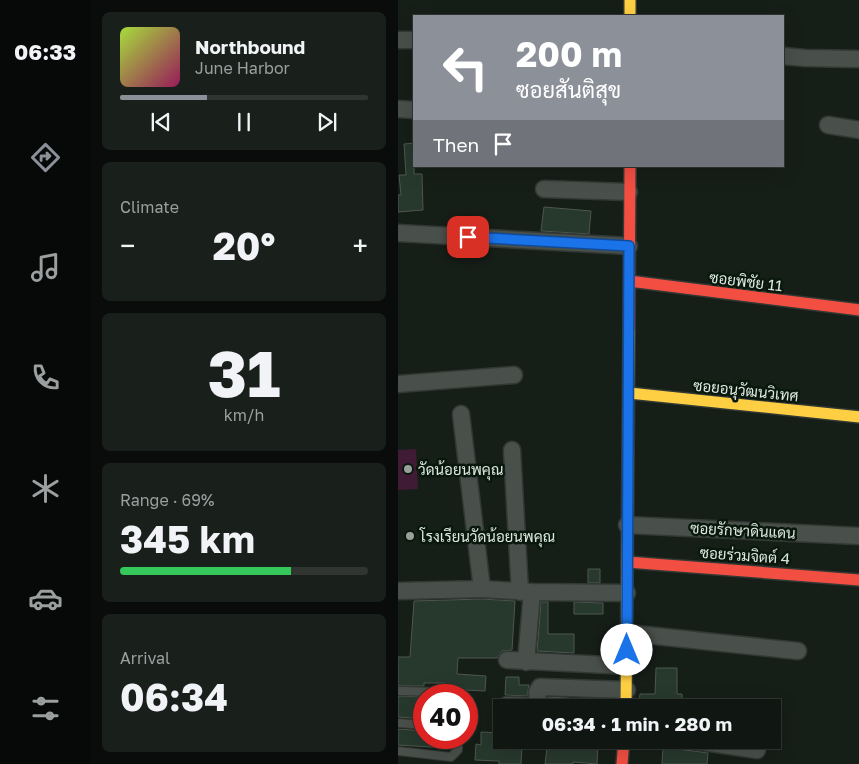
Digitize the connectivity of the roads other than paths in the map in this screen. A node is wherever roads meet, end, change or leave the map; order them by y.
1 (630, 0) edge
2 (630, 15) edge
3 (398, 40) edge
4 (413, 40) edge
5 (784, 56) edge
6 (860, 59) edge
7 (398, 109) edge
8 (413, 110) edge
9 (828, 125) dead end
10 (860, 130) edge
11 (630, 167) edge
12 (544, 189) dead end
13 (629, 192) junction
14 (398, 233) edge
15 (629, 246) junction
16 (629, 281) junction
17 (860, 310) edge
18 (514, 375) dead end
19 (398, 384) edge
20 (628, 393) junction
21 (461, 414) dead end
22 (860, 417) edge
23 (512, 450) dead end
24 (627, 525) junction
25 (860, 536) edge
26 (627, 562) junction
27 (860, 580) edge
28 (482, 589) junction
29 (398, 591) edge
30 (526, 592) junction
31 (627, 594) junction
32 (627, 633) junction
33 (798, 651) dead end
34 (507, 660) dead end
35 (526, 662) junction
36 (627, 666) junction
37 (627, 690) junction
38 (399, 691) edge
39 (413, 691) edge
40 (538, 699) edge
41 (626, 699) edge
42 (398, 723) edge
43 (413, 724) edge
44 (458, 749) edge
45 (623, 749) edge
46 (750, 749) edge
47 (757, 750) dead end
48 (398, 751) edge
49 (452, 761) edge
50 (622, 764) edge

1 - 2 street
3 - 4 street
5 - 6 street
7 - 8 street
9 - 10 street
11 - 13 street
12 - 13 street
13 - 15 street
14 - 15 street
15 - 16 street
16 - 17 street, ซอยพิชัย 11
16 - 20 street
18 - 19 street
20 - 22 street, ซอยอนุวัฒนวิเทศ
20 - 24 street
21 - 28 street
23 - 30 street
24 - 25 street, ซอยรักษาดินแดน
24 - 26 street
26 - 27 street, ซอยร่วมจิตต์ 4
26 - 31 street
28 - 29 street
28 - 30 street
30 - 31 street
30 - 35 street
31 - 32 street
32 - 33 street
32 - 36 street
34 - 35 street
35 - 36 street
36 - 37 street
37 - 40 street
37 - 41 street
38 - 39 lane
42 - 43 lane
44 - 49 lane
45 - 50 street
46 - 47 street
48 - 49 lane

